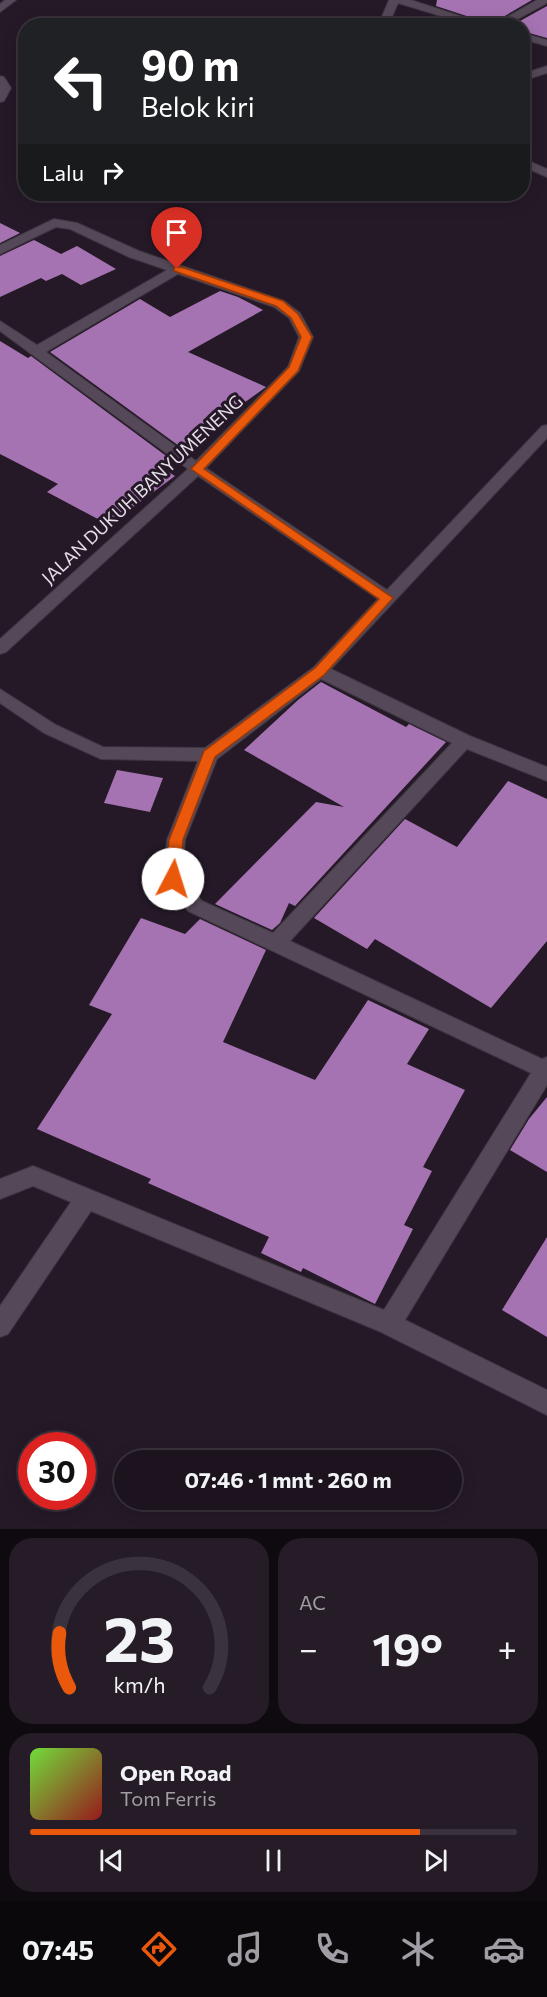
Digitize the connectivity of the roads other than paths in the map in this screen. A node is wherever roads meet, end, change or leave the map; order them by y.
1 (11, 0) edge
2 (394, 0) edge
3 (400, 0) edge
4 (545, 0) edge
5 (0, 9) edge
6 (386, 18) edge
7 (460, 18) edge
8 (511, 18) edge
9 (530, 39) edge
10 (547, 44) edge
11 (547, 69) edge
12 (530, 75) edge
13 (0, 79) edge
14 (0, 99) edge
15 (530, 166) edge
16 (547, 173) edge
17 (0, 250) edge
18 (177, 269) junction
19 (0, 325) edge
20 (37, 351) junction
21 (547, 429) edge
22 (197, 469) junction
23 (387, 598) junction
24 (0, 648) edge
25 (320, 671) junction
26 (0, 695) edge
27 (464, 741) junction
28 (209, 754) junction
29 (547, 774) edge
30 (275, 944) junction
31 (546, 1069) edge
32 (0, 1189) edge
33 (87, 1198) junction
34 (389, 1324) junction
35 (0, 1326) edge
36 (547, 1403) edge

1 - 5 street
2 - 6 street
3 - 7 street
4 - 8 street
9 - 10 street
11 - 12 street
13 - 14 street
15 - 16 street
17 - 18 street, JALAN DUKUH BANYUMENENG
18 - 20 street
18 - 22 street, JALAN DUKUH BANYUMENENG
19 - 20 street
20 - 22 street
21 - 23 street
22 - 23 street
22 - 24 street, JALAN DUKUH BANYUMENENG
23 - 25 street
25 - 27 street
25 - 28 street
26 - 28 street
27 - 29 street
27 - 30 street
28 - 30 street
30 - 31 street
31 - 34 street
32 - 33 street
33 - 34 street
33 - 35 street
34 - 36 street

